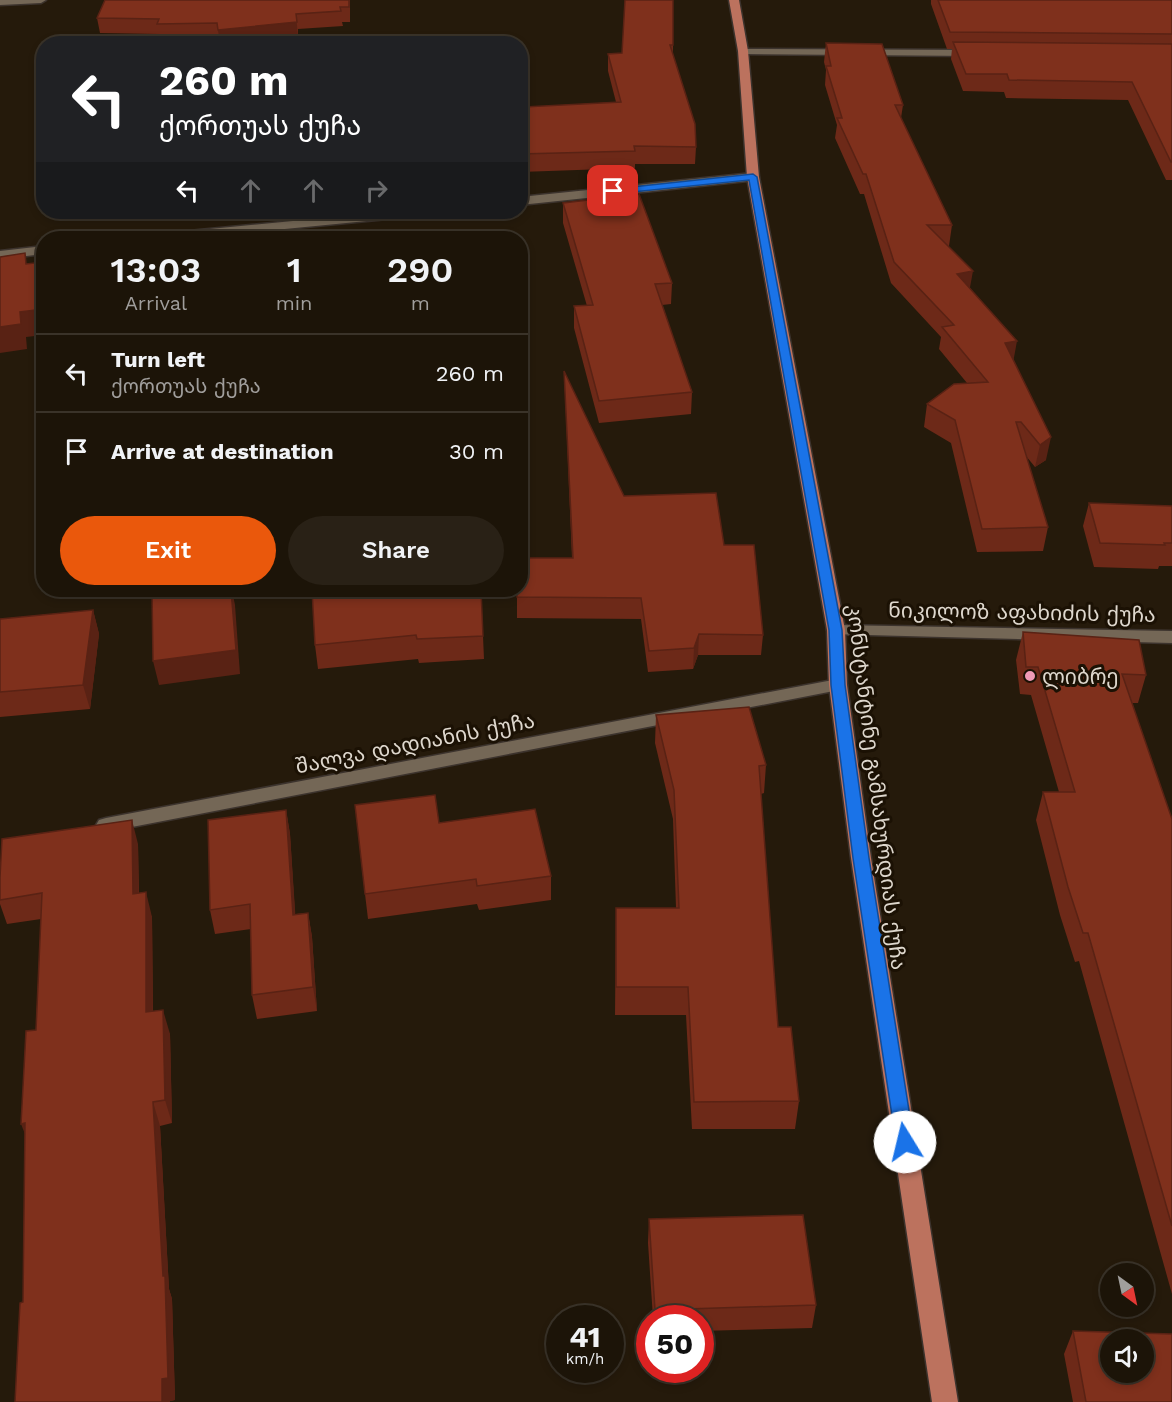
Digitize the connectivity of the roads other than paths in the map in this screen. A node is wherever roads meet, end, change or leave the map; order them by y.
1 (41, 0) edge
2 (734, 0) edge
3 (0, 2) edge
4 (743, 51) junction
5 (981, 54) edge
6 (753, 177) junction
7 (528, 200) edge
8 (348, 219) edge
9 (228, 231) edge
10 (36, 251) edge
11 (0, 255) edge
12 (836, 630) junction
13 (1172, 637) edge
14 (838, 685) junction
15 (93, 828) edge
16 (945, 1402) edge

1 - 3 street
2 - 4 main road, კონსტანტინე გამსახურდიას ქუჩა
4 - 5 street
4 - 6 main road, კონსტანტინე გამსახურდიას ქუჩა
6 - 7 street
6 - 12 main road, კონსტანტინე გამსახურდიას ქუჩა
8 - 9 street
10 - 11 street
12 - 13 street, ნიკილოზ აფახიძის ქუჩა
12 - 14 main road, კონსტანტინე გამსახურდიას ქუჩა
14 - 15 street, შალვა დადიანის ქუჩა
14 - 16 main road, კონსტანტინე გამსახურდიას ქუჩა

